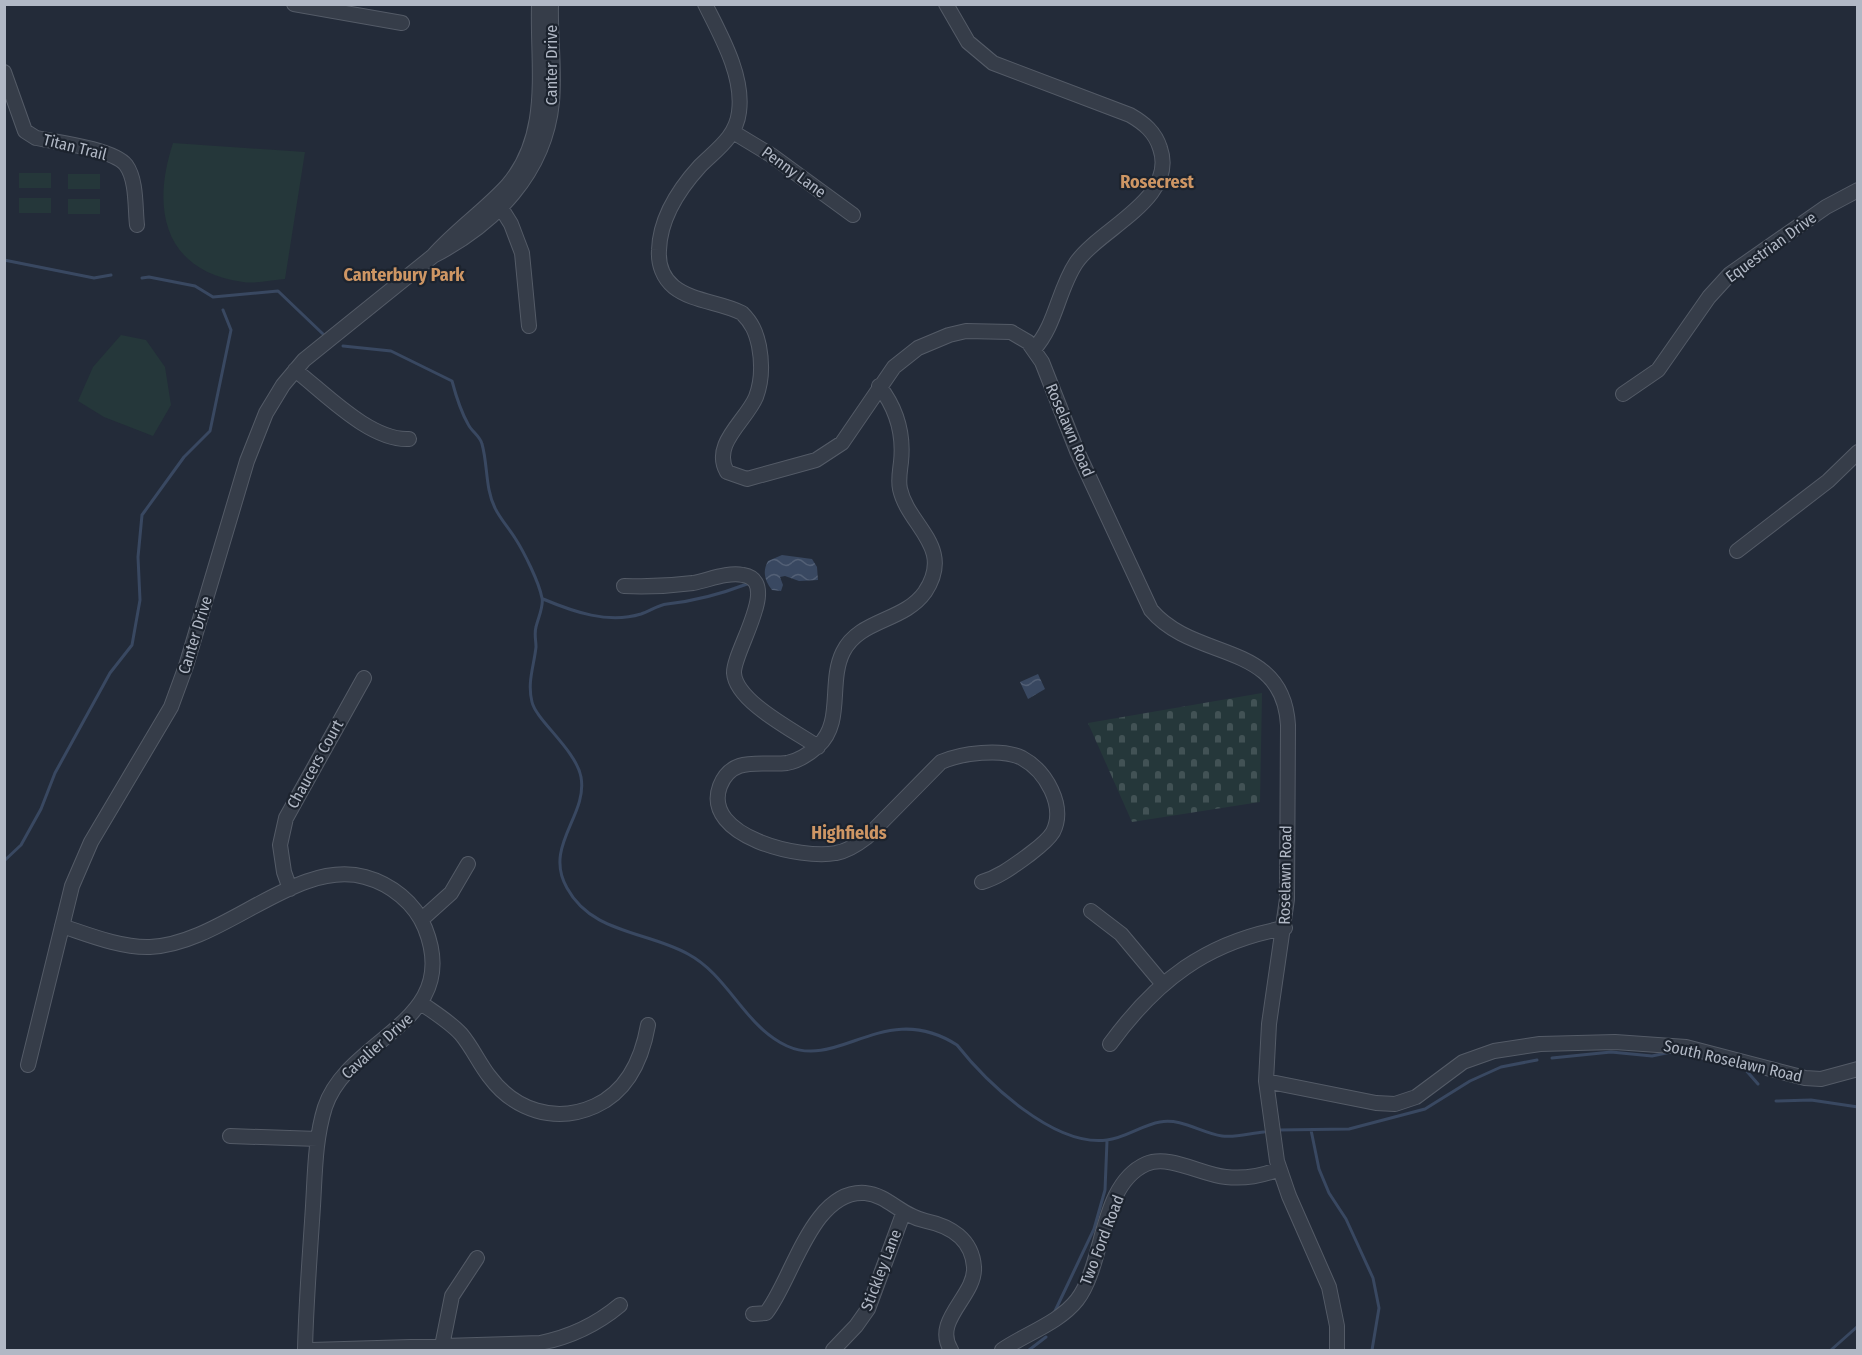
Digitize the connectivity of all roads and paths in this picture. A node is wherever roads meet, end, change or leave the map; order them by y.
1 (294, 4) edge
2 (539, 4) edge
3 (551, 4) edge
4 (705, 4) edge
5 (946, 4) edge
6 (357, 9) edge
7 (402, 23) dead end
8 (4, 72) edge
9 (733, 132) junction
10 (1857, 190) edge
11 (498, 203) junction
12 (853, 214) dead end
13 (137, 225) dead end
14 (529, 326) dead end
15 (1034, 349) junction
16 (295, 370) junction
17 (879, 386) junction
18 (1623, 393) dead end
19 (409, 439) dead end
20 (1857, 452) edge
21 (1737, 551) dead end
22 (624, 586) dead end
23 (364, 678) dead end
24 (818, 747) junction
25 (468, 864) dead end
26 (982, 882) dead end
27 (291, 889) junction
28 (1091, 911) dead end
29 (421, 920) junction
30 (62, 927) junction
31 (1285, 928) junction
32 (1162, 983) junction
33 (421, 1003) junction
34 (648, 1025) dead end
35 (1110, 1044) dead end
36 (28, 1065) dead end
37 (1857, 1069) edge
38 (1266, 1082) junction
39 (230, 1136) dead end
40 (318, 1139) junction
41 (1279, 1169) junction
42 (903, 1214) junction
43 (477, 1258) dead end
44 (620, 1305) dead end
45 (753, 1314) dead end
46 (442, 1346) junction
47 (305, 1350) edge
48 (311, 1350) edge
49 (833, 1350) edge
50 (951, 1350) edge
51 (1002, 1350) edge
52 (1337, 1350) edge

1 - 6 street
2 - 11 street, Canter Drive
3 - 11 street, Canter Drive
4 - 9 street
5 - 15 street
6 - 7 street
8 - 13 street, Titan Trail
9 - 12 street, Penny Lane
9 - 17 street
10 - 18 street, Equestrian Drive
11 - 14 street
11 - 16 street, Canter Drive
15 - 17 street
15 - 31 street, Roselawn Road
16 - 19 street
16 - 30 street, Canter Drive
17 - 24 street
20 - 21 street
22 - 24 street
23 - 27 street, Chaucers Court
24 - 26 street
25 - 29 street
27 - 29 street, Cavalier Drive
27 - 30 street, Cavalier Drive
28 - 32 street
29 - 33 street, Cavalier Drive
30 - 36 street, Canter Drive
31 - 32 street
31 - 38 street, Roselawn Road
32 - 35 street
33 - 34 street
33 - 40 street, Cavalier Drive
37 - 38 street, South Roselawn Road
38 - 41 street, Roselawn Road
39 - 40 street
40 - 47 street, Cavalier Drive
41 - 51 street, Two Ford Road
41 - 52 street, Roselawn Road
42 - 45 street
42 - 49 street, Stickley Lane
42 - 50 street
43 - 46 street
44 - 46 street
46 - 48 street

